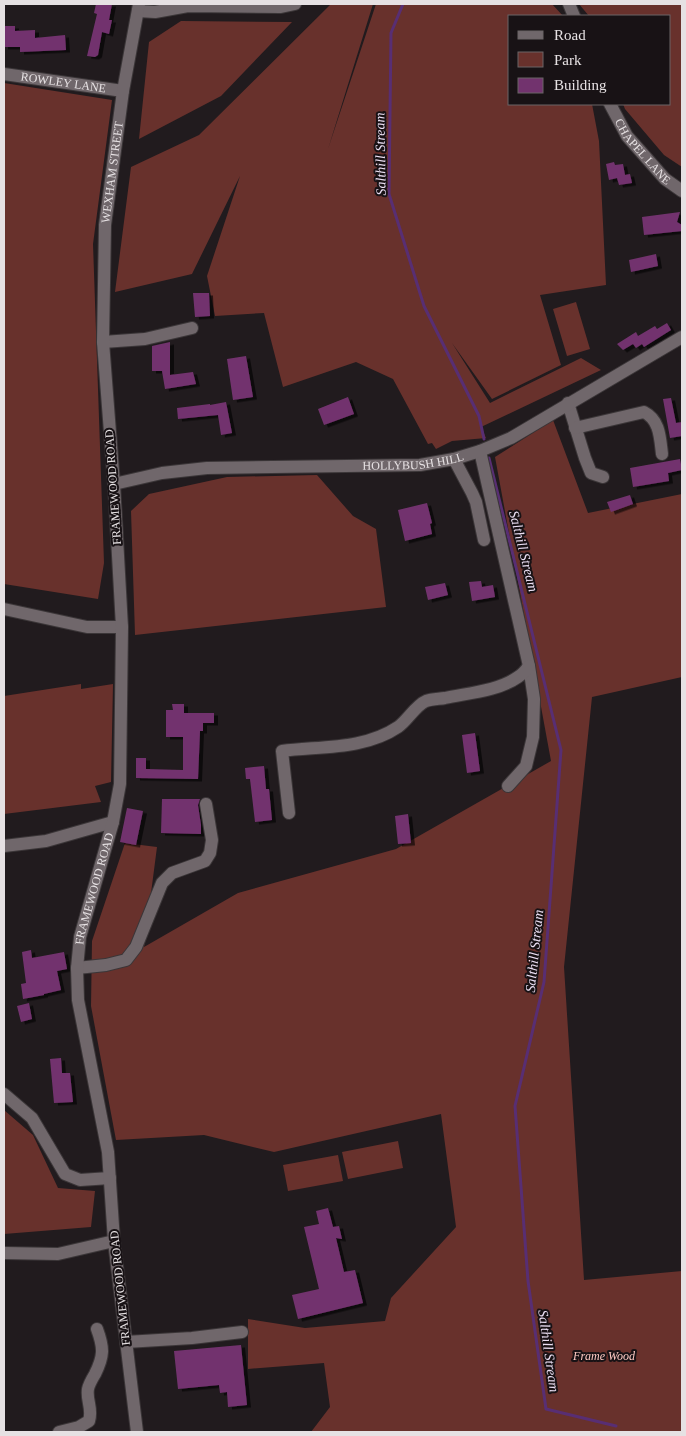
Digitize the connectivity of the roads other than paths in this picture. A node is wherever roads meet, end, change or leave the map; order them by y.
1 (294, 4) edge
2 (138, 7) edge
3 (4, 74) edge
4 (123, 91) junction
5 (611, 105) edge
6 (682, 191) edge
7 (192, 328) dead end
8 (682, 337) edge
9 (103, 342) junction
10 (568, 403) junction
11 (575, 428) junction
12 (480, 451) junction
13 (662, 454) dead end
14 (454, 459) junction
15 (603, 477) dead end
16 (114, 484) junction
17 (484, 540) dead end
18 (4, 609) edge
19 (122, 627) junction
20 (529, 666) junction
21 (508, 786) dead end
22 (206, 804) dead end
23 (289, 813) dead end
24 (114, 822) junction
25 (4, 846) edge
26 (76, 968) junction
27 (4, 1094) edge
28 (110, 1178) junction
29 (114, 1241) junction
30 (4, 1253) edge
31 (97, 1329) dead end
32 (242, 1332) dead end
33 (126, 1342) junction
34 (59, 1432) edge
35 (137, 1432) edge

1 - 2 street
2 - 4 street, WEXHAM STREET
3 - 4 street, ROWLEY LANE
4 - 9 street, WEXHAM STREET
5 - 6 street, CHAPEL LANE
7 - 9 street
8 - 10 street, HOLLYBUSH HILL
9 - 16 street, FRAMEWOOD ROAD
10 - 11 street
10 - 12 street, HOLLYBUSH HILL
11 - 13 street
11 - 15 street
12 - 14 street, HOLLYBUSH HILL
12 - 20 street
14 - 16 street, HOLLYBUSH HILL
14 - 17 street
16 - 19 street, FRAMEWOOD ROAD
18 - 19 street
19 - 24 street, FRAMEWOOD ROAD
20 - 21 street
20 - 23 street
22 - 26 street
24 - 25 street
24 - 26 street, FRAMEWOOD ROAD
26 - 28 street, FRAMEWOOD ROAD
27 - 28 street
28 - 29 street, FRAMEWOOD ROAD
29 - 30 street
29 - 33 street, FRAMEWOOD ROAD
31 - 34 street
32 - 33 street
33 - 35 street, FRAMEWOOD ROAD

